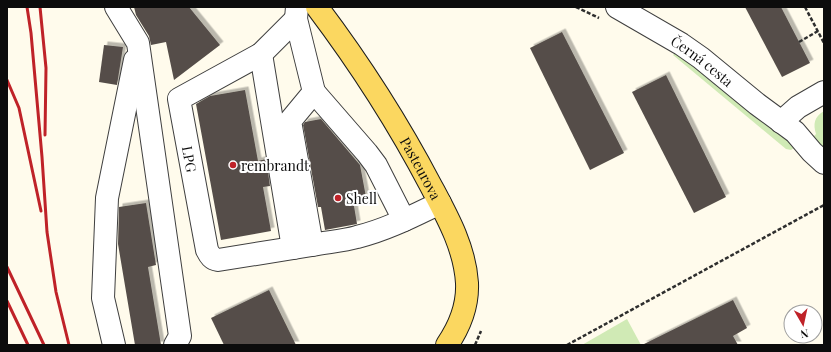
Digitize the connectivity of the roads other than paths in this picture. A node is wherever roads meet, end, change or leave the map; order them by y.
1 (116, 7) edge
2 (317, 7) edge
3 (617, 7) edge
4 (297, 13) edge
5 (138, 43) junction
6 (261, 54) junction
7 (314, 92) junction
8 (824, 92) edge
9 (781, 122) junction
10 (824, 163) edge
11 (440, 203) junction
12 (404, 220) junction
13 (302, 246) junction
14 (114, 345) edge
15 (175, 345) edge
16 (447, 345) edge

1 - 5 street
2 - 11 main road, Pasteurova
3 - 9 street, Černá cesta
4 - 6 street, LPG
4 - 7 street
5 - 14 street
5 - 15 street
6 - 13 street
6 - 13 street, LPG
7 - 12 street
7 - 13 street
8 - 9 street
9 - 10 street, Černá cesta
11 - 12 street
11 - 16 main road, Pasteurova
12 - 13 street

